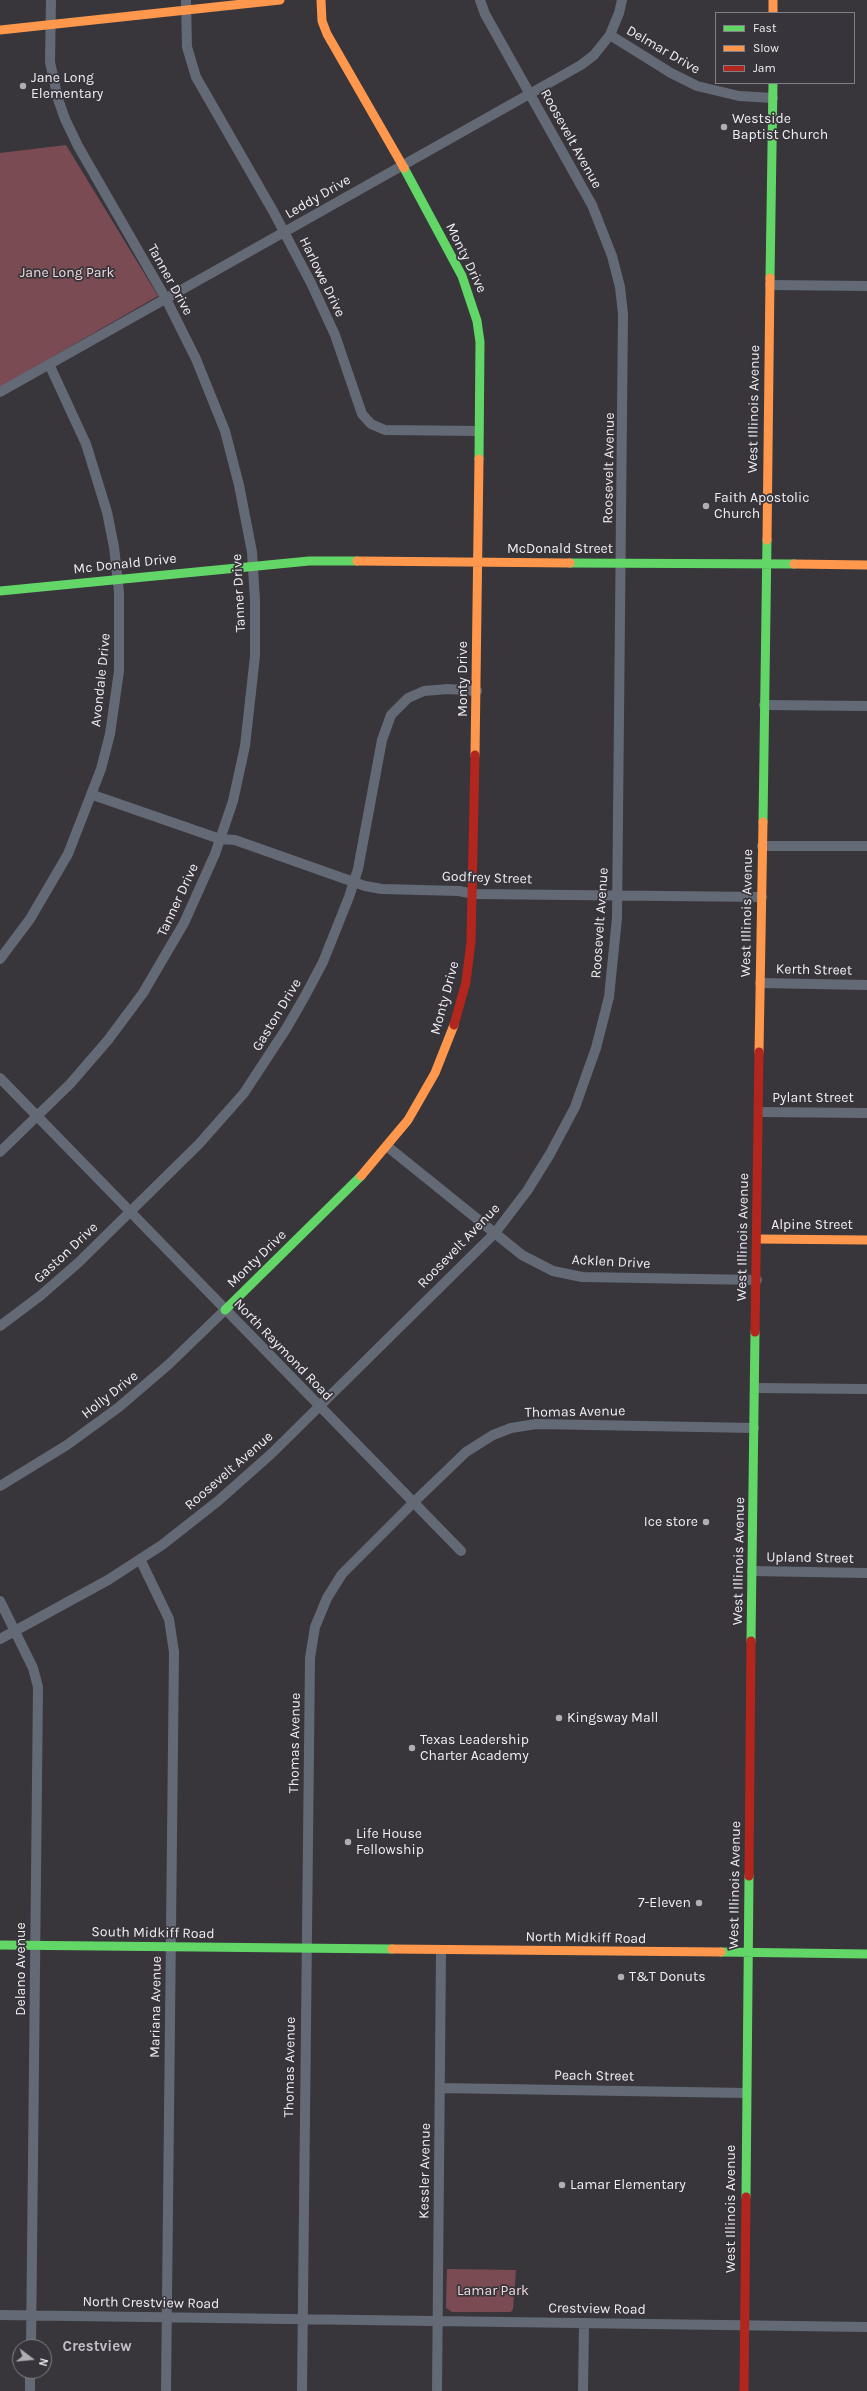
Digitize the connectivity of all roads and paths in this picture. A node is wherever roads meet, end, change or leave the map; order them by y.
1 (51, 0) edge
2 (280, 0) edge
3 (321, 0) edge
4 (480, 0) edge
5 (622, 0) edge
6 (773, 0) edge
7 (186, 5) edge
8 (773, 12) edge
9 (50, 25) junction
10 (0, 30) edge
11 (610, 35) junction
12 (773, 84) edge
13 (530, 93) junction
14 (772, 98) junction
15 (402, 165) junction
16 (285, 232) junction
17 (770, 285) junction
18 (867, 286) edge
19 (166, 299) junction
20 (49, 364) junction
21 (0, 392) edge
22 (479, 430) junction
23 (478, 562) junction
24 (622, 563) junction
25 (766, 563) junction
26 (867, 564) edge
27 (252, 565) junction
28 (118, 579) junction
29 (0, 591) edge
30 (477, 691) junction
31 (764, 705) junction
32 (867, 706) edge
33 (93, 795) junction
34 (220, 839) junction
35 (762, 846) junction
36 (867, 846) edge
37 (354, 881) junction
38 (474, 894) junction
39 (618, 896) junction
40 (762, 897) junction
41 (0, 959) edge
42 (760, 983) junction
43 (867, 985) edge
44 (0, 1078) edge
45 (759, 1112) junction
46 (867, 1113) edge
47 (36, 1116) junction
48 (388, 1147) junction
49 (0, 1152) edge
50 (132, 1211) junction
51 (495, 1233) junction
52 (757, 1239) junction
53 (867, 1240) edge
54 (757, 1280) junction
55 (225, 1310) junction
56 (0, 1326) edge
57 (755, 1388) junction
58 (867, 1389) edge
59 (319, 1407) junction
60 (754, 1428) junction
61 (0, 1486) edge
62 (413, 1503) junction
63 (461, 1551) dead end
64 (140, 1559) junction
65 (752, 1572) junction
66 (867, 1572) edge
67 (0, 1601) edge
68 (15, 1631) junction
69 (0, 1639) edge
70 (0, 1945) edge
71 (35, 1946) junction
72 (171, 1947) junction
73 (306, 1950) junction
74 (441, 1951) junction
75 (748, 1954) junction
76 (867, 1954) edge
77 (440, 2088) junction
78 (746, 2093) junction
79 (0, 2315) edge
80 (31, 2315) junction
81 (167, 2318) junction
82 (303, 2319) junction
83 (438, 2320) junction
84 (584, 2323) junction
85 (744, 2325) junction
86 (867, 2327) edge
87 (31, 2339) edge
88 (30, 2379) edge
89 (30, 2391) edge
90 (166, 2391) edge
91 (302, 2391) edge
92 (437, 2391) edge
93 (583, 2391) edge
94 (744, 2391) edge

1 - 9 street, Tanner Drive
2 - 7 main road
3 - 15 main road, Monty Drive
4 - 13 street, Roosevelt Avenue
5 - 11 street, Leddy Drive
6 - 8 main road
7 - 9 main road
7 - 16 street, Harlowe Drive
9 - 10 main road
9 - 19 street, Tanner Drive
11 - 13 street, Leddy Drive
11 - 14 street, Delmar Drive
12 - 14 main road, West Illinois Avenue
13 - 15 street, Leddy Drive
13 - 24 street, Roosevelt Avenue
14 - 17 main road, West Illinois Avenue
15 - 16 street, Leddy Drive
15 - 22 main road, Monty Drive
16 - 19 street, Leddy Drive
16 - 22 street, Harlowe Drive
17 - 18 street
17 - 25 main road, West Illinois Avenue
19 - 20 street, Leddy Drive
19 - 27 street, Tanner Drive
20 - 21 street, Leddy Drive
20 - 28 street, Avondale Drive
22 - 23 main road, Monty Drive
23 - 24 main road, McDonald Street
23 - 27 main road, McDonald Street
23 - 30 main road, Monty Drive
24 - 25 main road, McDonald Street
24 - 39 street, Roosevelt Avenue
25 - 26 main road, McDonald Street
25 - 31 main road, West Illinois Avenue
27 - 28 main road, Mc Donald Drive
27 - 34 street, Tanner Drive
28 - 29 main road, Mc Donald Drive
28 - 33 street, Avondale Drive
30 - 37 street, Gaston Drive
30 - 38 main road, Monty Drive
31 - 32 street
31 - 35 main road, West Illinois Avenue
33 - 34 street
33 - 41 street, Avondale Drive
34 - 37 street, Godfrey Street
34 - 47 street, Tanner Drive
35 - 36 street
35 - 40 main road, West Illinois Avenue
37 - 38 street, Godfrey Street
37 - 50 street, Gaston Drive
38 - 39 street, Godfrey Street
38 - 48 main road, Monty Drive
39 - 40 street, Godfrey Street
39 - 51 street, Roosevelt Avenue
40 - 42 main road, West Illinois Avenue
42 - 43 street, Kerth Street
42 - 45 main road, West Illinois Avenue
44 - 47 street, North Raymond Road
45 - 46 street, Pylant Street
45 - 52 main road, West Illinois Avenue
47 - 49 street, Tanner Drive
47 - 50 street, North Raymond Road
48 - 51 street, Acklen Drive
48 - 55 main road, Monty Drive
50 - 55 street, North Raymond Road
50 - 56 street, Gaston Drive
51 - 54 street, Acklen Drive
51 - 59 street, Roosevelt Avenue
52 - 53 main road, Alpine Street
52 - 54 main road, West Illinois Avenue
54 - 57 main road, West Illinois Avenue
55 - 59 street, North Raymond Road
55 - 61 street, Holly Drive
57 - 58 street
57 - 60 main road, West Illinois Avenue
59 - 62 street, North Raymond Road
59 - 64 street, Roosevelt Avenue
60 - 62 street, Thomas Avenue
60 - 65 main road, West Illinois Avenue
62 - 63 street, North Raymond Road
62 - 73 street, Thomas Avenue
64 - 68 street, Roosevelt Avenue
64 - 72 street, Mariana Avenue
65 - 66 street, Upland Street
65 - 75 main road, West Illinois Avenue
67 - 68 street, Delano Avenue
68 - 69 street, Roosevelt Avenue
68 - 71 street, Delano Avenue
70 - 71 main road, South Midkiff Road
71 - 72 main road, South Midkiff Road
71 - 80 street, Delano Avenue
72 - 73 main road, South Midkiff Road
72 - 81 street, Mariana Avenue
73 - 74 main road, North Midkiff Road
73 - 82 street, Thomas Avenue
74 - 75 main road, North Midkiff Road
74 - 77 street, Kessler Avenue
75 - 76 main road, North Midkiff Road
75 - 78 main road, West Illinois Avenue
77 - 78 street, Peach Street
77 - 83 street, Kessler Avenue
78 - 85 main road, West Illinois Avenue
79 - 80 street, North Crestview Road
80 - 81 street, North Crestview Road
80 - 87 street, Delano Avenue
81 - 82 street, North Crestview Road
81 - 90 street, Mariana Avenue
82 - 83 street, Crestview Road
82 - 91 street, Thomas Avenue
83 - 84 street, Crestview Road
83 - 92 street, Kessler Avenue
84 - 85 street, Crestview Road
84 - 93 street
85 - 86 street, Crestview Road
85 - 94 main road, West Illinois Avenue
88 - 89 street

